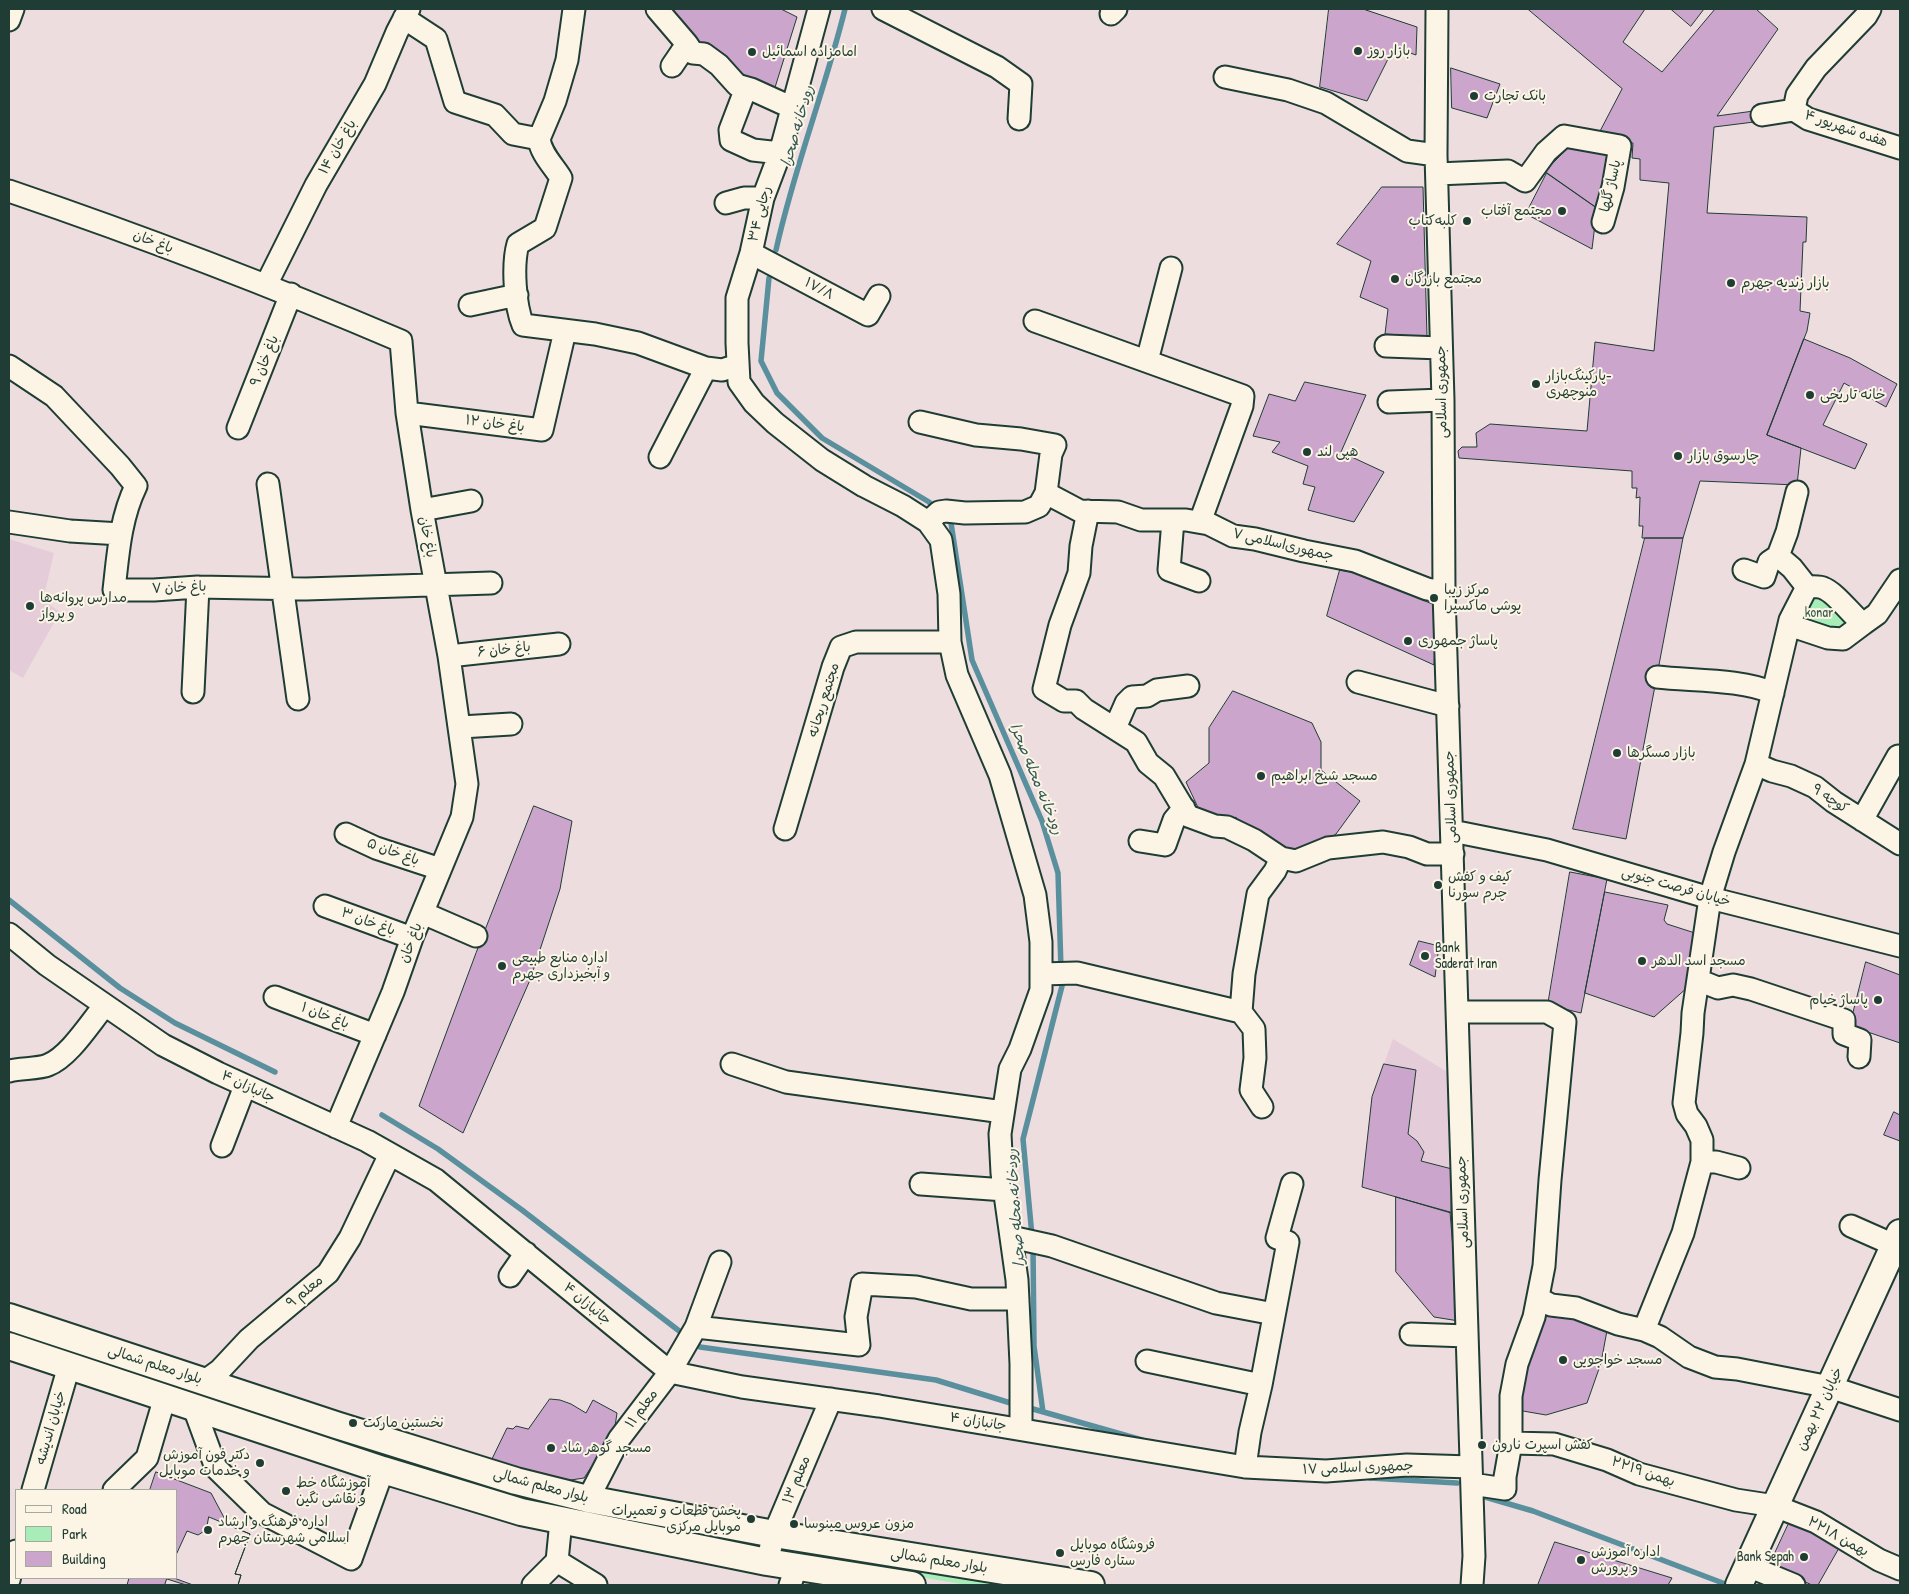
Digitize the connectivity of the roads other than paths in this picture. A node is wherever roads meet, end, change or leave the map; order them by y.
1 (13, 9) edge
2 (574, 9) edge
3 (657, 9) edge
4 (819, 9) edge
5 (882, 9) edge
6 (1437, 9) edge
7 (1870, 9) edge
8 (406, 13) edge
9 (9, 20) edge
10 (687, 44) junction
11 (672, 66) dead end
12 (1225, 77) dead end
13 (746, 88) junction
14 (794, 103) junction
15 (1794, 110) junction
16 (1762, 115) dead end
17 (1019, 119) dead end
18 (539, 139) junction
19 (1900, 148) edge
20 (780, 153) junction
21 (1437, 165) junction
22 (9, 191) edge
23 (763, 198) junction
24 (726, 203) dead end
25 (1603, 222) dead end
26 (751, 253) junction
27 (1171, 268) dead end
28 (266, 285) junction
29 (291, 294) junction
30 (517, 294) junction
31 (879, 296) dead end
32 (470, 305) dead end
33 (1035, 321) dead end
34 (565, 332) junction
35 (1386, 346) dead end
36 (1441, 348) junction
37 (1147, 361) junction
38 (9, 366) edge
39 (738, 366) junction
40 (706, 368) junction
41 (1443, 400) junction
42 (1388, 402) dead end
43 (408, 413) junction
44 (920, 422) dead end
45 (238, 428) dead end
46 (660, 457) dead end
47 (268, 484) dead end
48 (1797, 492) dead end
49 (1046, 493) junction
50 (471, 501) dead end
51 (422, 510) junction
52 (1088, 511) junction
53 (938, 515) junction
54 (1173, 520) junction
55 (9, 522) edge
56 (1200, 522) junction
57 (121, 534) junction
58 (1778, 556) junction
59 (1744, 570) dead end
60 (1900, 580) edge
61 (1199, 581) dead end
62 (490, 583) dead end
63 (436, 584) junction
64 (198, 586) junction
65 (1807, 587) junction
66 (283, 589) junction
67 (1444, 592) junction
68 (1863, 624) junction
69 (1790, 625) junction
70 (950, 642) junction
71 (558, 644) dead end
72 (450, 656) junction
73 (1657, 677) dead end
74 (1358, 682) dead end
75 (1188, 686) dead end
76 (193, 692) dead end
77 (1773, 693) junction
78 (298, 699) dead end
79 (1448, 706) junction
80 (511, 724) dead end
81 (461, 727) junction
82 (1115, 728) junction
83 (1898, 756) dead end
84 (1756, 764) junction
85 (1184, 808) junction
86 (1862, 820) junction
87 (785, 829) dead end
88 (1452, 831) junction
89 (346, 834) dead end
90 (1140, 840) dead end
91 (1900, 844) edge
92 (1453, 854) junction
93 (1281, 858) junction
94 (440, 869) junction
95 (1710, 898) junction
96 (325, 906) dead end
97 (422, 913) junction
98 (9, 934) edge
99 (476, 936) dead end
100 (412, 938) junction
101 (1900, 946) edge
102 (1041, 974) junction
103 (1698, 980) junction
104 (276, 997) dead end
105 (105, 1005) junction
106 (1241, 1012) junction
107 (1457, 1012) junction
108 (375, 1035) junction
109 (1859, 1057) dead end
110 (732, 1064) dead end
111 (9, 1071) edge
112 (245, 1086) junction
113 (1262, 1107) dead end
114 (1003, 1112) junction
115 (336, 1127) junction
116 (222, 1146) dead end
117 (390, 1154) junction
118 (1702, 1162) junction
119 (1739, 1168) dead end
120 (921, 1184) dead end
121 (1292, 1184) dead end
122 (1005, 1190) junction
123 (1851, 1226) dead end
124 (1012, 1237) junction
125 (1897, 1239) edge
126 (526, 1253) junction
127 (720, 1262) dead end
128 (510, 1276) dead end
129 (1538, 1298) junction
130 (1018, 1299) junction
131 (1274, 1314) junction
132 (9, 1318) edge
133 (1644, 1330) junction
134 (1410, 1334) dead end
135 (691, 1335) junction
136 (1467, 1336) junction
137 (9, 1346) edge
138 (1146, 1361) dead end
139 (69, 1366) junction
140 (670, 1372) junction
141 (205, 1381) junction
142 (1261, 1385) junction
143 (1830, 1387) junction
144 (165, 1397) junction
145 (831, 1399) junction
146 (194, 1408) junction
147 (1900, 1410) edge
148 (336, 1425) junction
149 (1021, 1429) junction
150 (1512, 1443) junction
151 (329, 1451) junction
152 (1245, 1467) junction
153 (383, 1470) junction
154 (1472, 1475) junction
155 (33, 1489) edge
156 (115, 1489) edge
157 (588, 1499) junction
158 (1775, 1506) junction
159 (561, 1520) junction
160 (774, 1534) junction
161 (800, 1538) junction
162 (15, 1555) edge
163 (557, 1561) junction
164 (767, 1562) junction
165 (1900, 1569) edge
166 (793, 1576) edge
167 (1743, 1576) edge
168 (9, 1580) edge
169 (533, 1585) edge
170 (596, 1585) edge
171 (912, 1585) edge
172 (1091, 1585) edge
173 (1472, 1585) edge
174 (1794, 1585) edge

1 - 9 street
2 - 18 street
3 - 10 street
4 - 14 street, رجایی ۳۴
5 - 17 street
6 - 21 street, جمهوری اسلامی
7 - 15 street
8 - 18 street
8 - 28 street, باغ خان ۱۴
10 - 11 street
10 - 13 street
12 - 21 street
13 - 14 street
13 - 20 street
14 - 20 street, رجایی ۳۴
15 - 16 street, هفده شهریور ۴
15 - 19 street, هفده شهریور ۴
18 - 30 street
20 - 23 street, رجایی ۳۴
21 - 25 street, پاساژ گلها
21 - 36 street, جمهوری اسلامی
22 - 28 street, باغ خان
23 - 24 street
23 - 26 street, رجایی ۳۴
26 - 31 street, ۱۷/۸
26 - 39 street, رجایی ۳۴
27 - 37 street
28 - 29 street, باغ خان
29 - 43 street, باغ خان
29 - 45 street, باغ خان ۹
30 - 32 street
30 - 34 street
33 - 37 street
34 - 40 street
34 - 43 street, باغ خان ۱۲
35 - 36 street
36 - 41 street, جمهوری اسلامی
37 - 56 street
38 - 57 street, باغ خان ۷
39 - 40 street
39 - 53 street, رجایی ۳۴
40 - 46 street
41 - 42 street
41 - 67 street, جمهوری اسلامی
43 - 51 street, باغ خان
44 - 49 street
47 - 66 street
48 - 58 street
49 - 52 street, جمهوری‌اسلامی ۷
49 - 53 street
50 - 51 street
51 - 63 street, باغ خان
52 - 54 street, جمهوری‌اسلامی ۷
52 - 82 street
53 - 70 street
54 - 56 street, جمهوری‌اسلامی ۷
54 - 61 street
55 - 57 street
56 - 67 street, جمهوری‌اسلامی ۷
57 - 64 street, باغ خان ۷
58 - 59 street
58 - 65 street
60 - 68 street
62 - 63 street, باغ خان ۷
63 - 66 street, باغ خان ۷
63 - 72 street, باغ خان
64 - 66 street, باغ خان ۷
64 - 76 street
65 - 68 street
65 - 69 street
66 - 78 street
67 - 79 street, جمهوری اسلامی
68 - 69 street
69 - 77 street
70 - 87 street, مجتمع ریحانه
70 - 102 street
71 - 72 street, باغ خان ۶
72 - 81 street, باغ خان
73 - 77 street
74 - 79 street
75 - 82 street
77 - 84 street
79 - 88 street, جمهوری اسلامی
80 - 81 street
81 - 94 street, باغ خان
82 - 85 street
83 - 86 street
84 - 86 street, کوچه ۹
84 - 95 street
85 - 90 street
85 - 93 street
86 - 91 street, کوچه ۹
88 - 92 street, جمهوری اسلامی
88 - 95 street, خیابان فرصت جنوبی
89 - 94 street, باغ خان ۵
92 - 93 street
92 - 107 street, جمهوری اسلامی
93 - 106 street
94 - 97 street, باغ خان
95 - 101 street, خیابان فرصت جنوبی
95 - 103 street
96 - 100 street, باغ خان ۳
97 - 99 street
97 - 100 street, باغ خان
98 - 105 street, جانبازان ۴
100 - 108 street, باغ خان
102 - 106 street
102 - 114 street
103 - 109 street
103 - 118 street
104 - 108 street, باغ خان ۱
105 - 111 street
105 - 112 street, جانبازان ۴
106 - 113 street
107 - 129 street
107 - 136 street, جمهوری اسلامی
108 - 115 street, باغ خان
110 - 114 street
112 - 115 street, جانبازان ۴
112 - 116 street
114 - 122 street
115 - 117 street, جانبازان ۴
117 - 126 street, جانبازان ۴
117 - 141 street, معلم ۹
118 - 119 street
118 - 133 street
120 - 122 street
121 - 131 street
122 - 124 street
123 - 125 street
124 - 130 street
124 - 131 street
125 - 143 main road, خیابان ۲۲ بهمن
126 - 128 street
126 - 140 street, جانبازان ۴
127 - 135 street, معلم ۱۱
129 - 133 street
129 - 150 street
130 - 135 street
130 - 149 street
131 - 142 street
132 - 141 main road, بلوار معلم شمالی
133 - 143 street
134 - 136 street
135 - 140 street, معلم ۱۱
136 - 154 street, جمهوری اسلامی
137 - 139 main road, بلوار معلم شمالی
138 - 142 street
139 - 144 main road, بلوار معلم شمالی
139 - 155 street, خیابان اندیشه
140 - 145 street, جانبازان ۴
140 - 157 street, معلم ۱۱
141 - 148 main road, بلوار معلم شمالی
142 - 152 street
143 - 147 street
143 - 158 main road, خیابان ۲۲ بهمن
144 - 146 main road, بلوار معلم شمالی
144 - 156 street
145 - 149 street, جانبازان ۴
145 - 160 street, معلم ۱۳
146 - 151 main road, بلوار معلم شمالی
146 - 153 street
148 - 151 main road
148 - 157 main road, بلوار معلم شمالی
149 - 152 street, جانبازان ۴
150 - 154 street, جمهوری اسلامی ۱۷
150 - 158 street, ۲۲بهمن ۱۹
151 - 153 main road, بلوار معلم شمالی
152 - 154 street, جمهوری اسلامی ۱۷
153 - 159 main road, بلوار معلم شمالی
154 - 173 street, جمهوری اسلامی
157 - 160 main road, بلوار معلم شمالی
158 - 165 street, ۲۲بهمن ۱۸
158 - 167 main road, خیابان ۲۲ بهمن
159 - 163 street
159 - 164 main road, بلوار معلم شمالی
160 - 161 main road, بلوار معلم شمالی
160 - 164 street, معلم ۱۳
161 - 166 main road
161 - 172 main road, بلوار معلم شمالی
162 - 168 street
163 - 169 street
163 - 170 street
164 - 166 main road, بلوار معلم شمالی
166 - 171 main road, بلوار معلم شمالی
167 - 174 street

